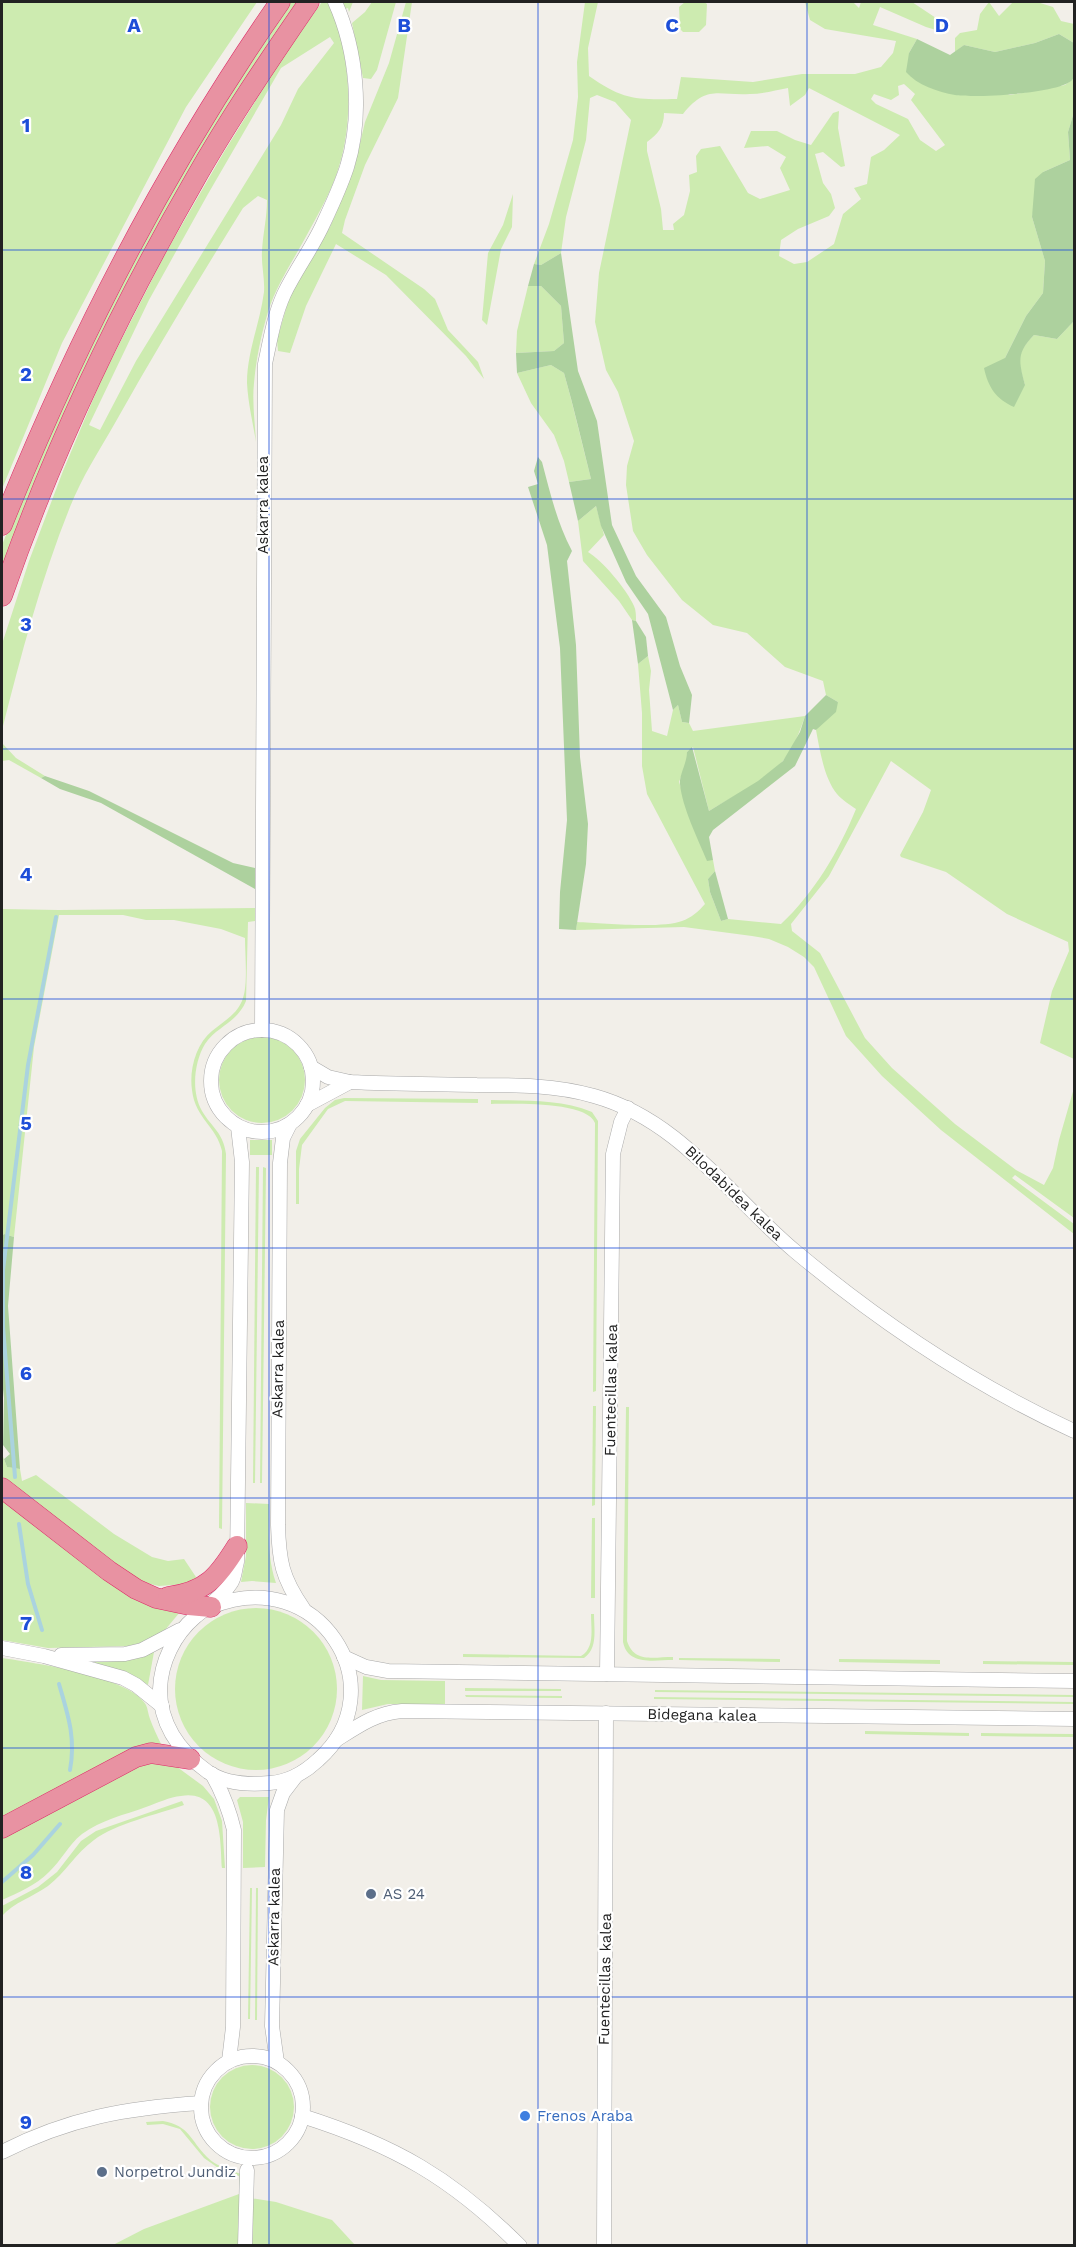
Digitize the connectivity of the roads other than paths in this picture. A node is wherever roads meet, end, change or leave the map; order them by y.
1 (279, 2) edge
2 (309, 2) edge
3 (338, 8) edge
4 (2, 525) edge
5 (2, 596) edge
6 (262, 1030) junction
7 (311, 1067) junction
8 (350, 1082) junction
9 (308, 1105) junction
10 (628, 1108) junction
11 (290, 1124) junction
12 (238, 1127) junction
13 (1074, 1431) edge
14 (2, 1488) edge
15 (237, 1546) junction
16 (156, 1598) junction
17 (211, 1606) junction
18 (304, 1610) junction
19 (183, 1629) junction
20 (2, 1648) edge
21 (44, 1656) junction
22 (344, 1657) junction
23 (607, 1674) junction
24 (1074, 1681) edge
25 (162, 1706) junction
26 (606, 1713) junction
27 (1074, 1719) edge
28 (336, 1740) junction
29 (190, 1759) junction
30 (212, 1774) junction
31 (296, 1776) junction
32 (2, 1828) edge
33 (229, 2061) junction
34 (277, 2062) junction
35 (201, 2103) junction
36 (302, 2116) junction
37 (2, 2152) edge
38 (247, 2170) dead end
39 (245, 2246) edge
40 (520, 2246) edge
41 (604, 2246) edge

1 - 4 highway
2 - 5 highway
3 - 6 street, Askarra kalea
6 - 7 street
6 - 12 street
7 - 8 street, Bilodabidea kalea
7 - 9 street
8 - 9 street
8 - 10 street, Bilodabidea kalea
9 - 11 street
10 - 13 street, Bilodabidea kalea
10 - 23 street, Fuentecillas kalea
11 - 12 street
11 - 18 street, Askarra kalea
12 - 15 street
14 - 16 highway
15 - 16 highway
15 - 17 street
16 - 17 highway
17 - 18 street
17 - 19 street
18 - 22 street
19 - 21 street
19 - 25 street
20 - 21 street
21 - 25 street
22 - 23 street
22 - 28 street
23 - 24 street
25 - 29 street
26 - 27 street, Bidegana kalea
26 - 28 street, Bidegana kalea
26 - 41 street, Fuentecillas kalea
28 - 31 street
29 - 30 street
29 - 32 highway
30 - 31 street
30 - 33 street
31 - 34 street, Askarra kalea
33 - 34 street
33 - 35 street
34 - 36 street
35 - 36 street
35 - 37 street
36 - 40 street
38 - 39 street

